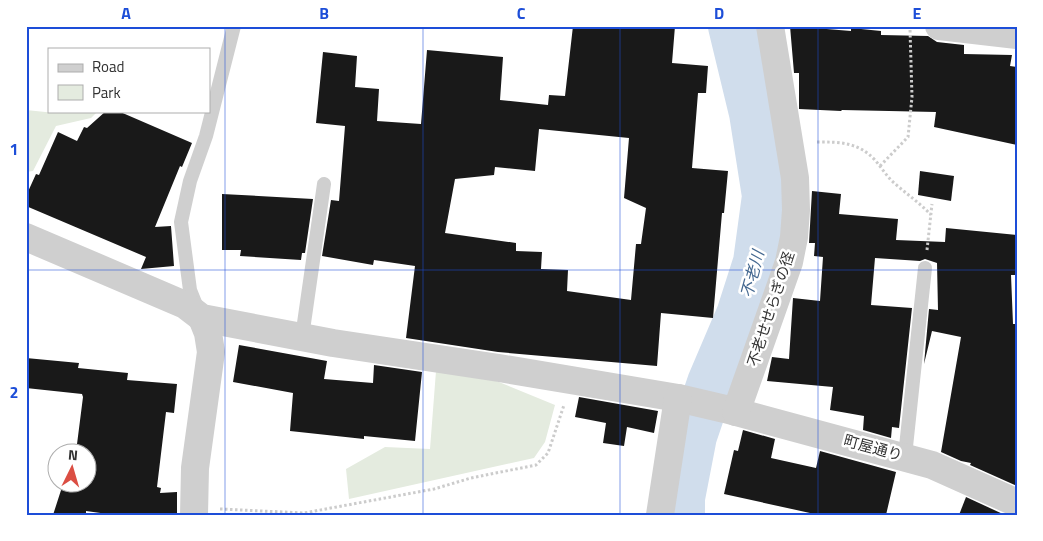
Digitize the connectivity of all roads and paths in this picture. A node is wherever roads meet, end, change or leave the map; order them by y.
1 (234, 26) edge
2 (770, 26) edge
3 (910, 26) edge
4 (939, 26) edge
5 (1017, 35) edge
6 (789, 141) junction
7 (880, 166) junction
8 (324, 184) dead end
9 (932, 204) dead end
10 (931, 215) junction
11 (26, 236) edge
12 (925, 268) joint
13 (202, 318) junction
14 (302, 337) junction
15 (571, 380) junction
16 (678, 398) junction
17 (730, 410) junction
18 (905, 456) junction
19 (1017, 503) edge
20 (194, 511) edge
21 (660, 515) edge

1 - 13 lane
2 - 6 street, 不老せせらぎの径
3 - 7 path
4 - 5 street
6 - 7 path
6 - 17 street, 不老せせらぎの径
7 - 10 path
8 - 14 lane
9 - 10 path
10 - 12 path
11 - 13 street
12 - 18 lane
13 - 14 street, 町屋通り
13 - 20 street
14 - 15 street, 町屋通り
15 - 16 street, 町屋通り
15 - 20 path
16 - 17 street, 町屋通り
16 - 21 street
17 - 18 street, 町屋通り
18 - 19 street, 町屋通り

